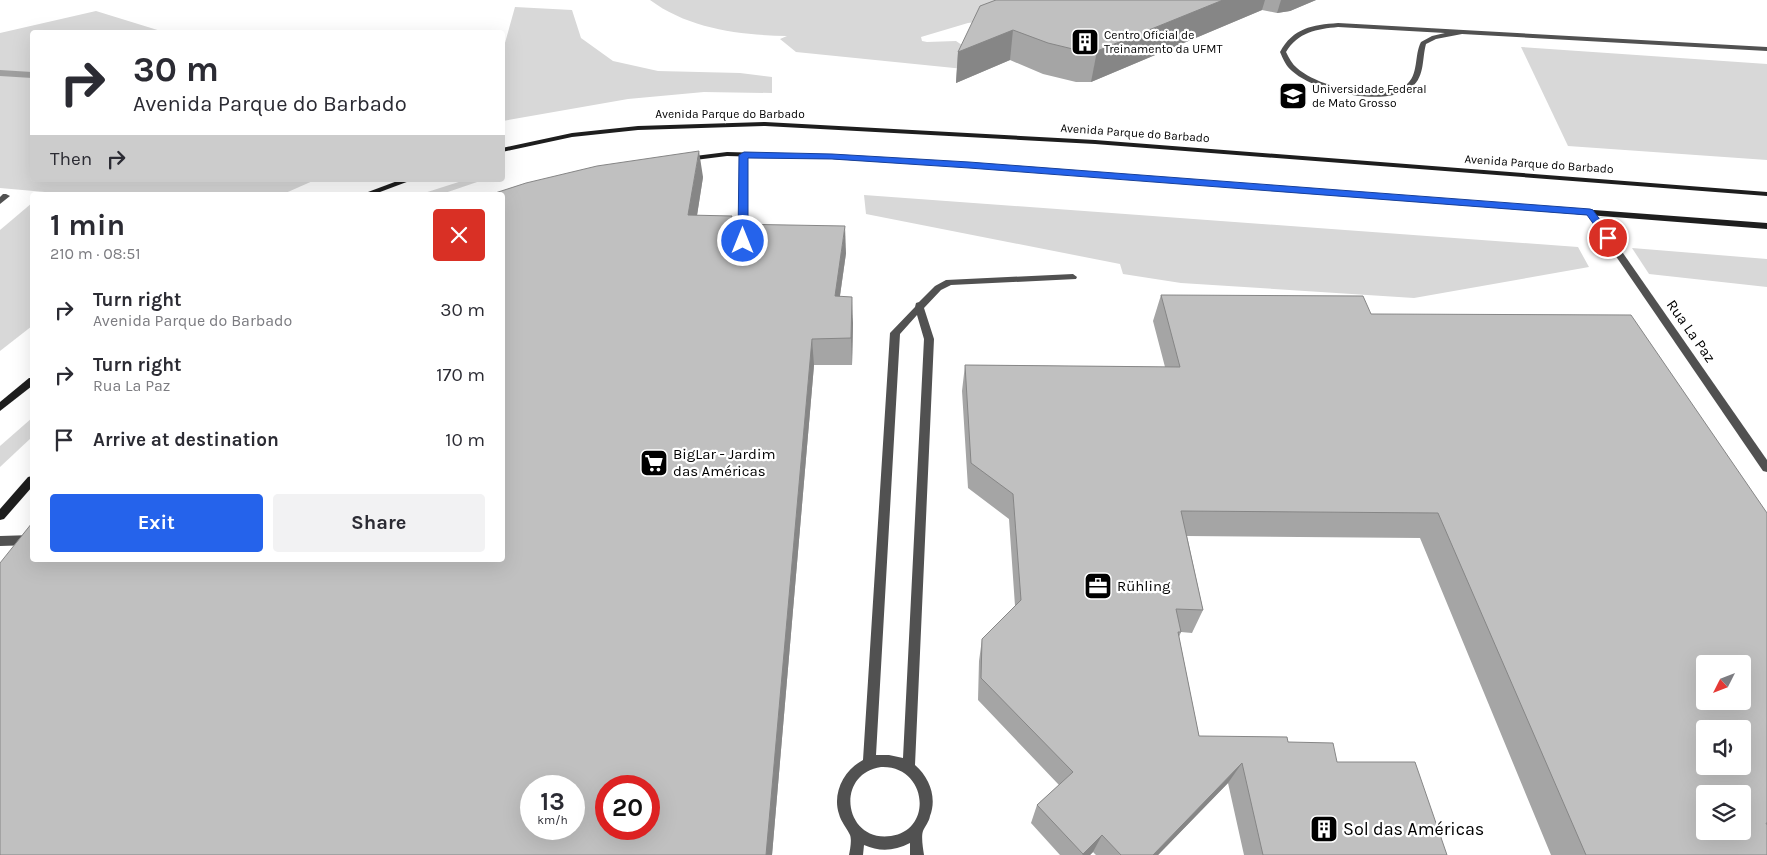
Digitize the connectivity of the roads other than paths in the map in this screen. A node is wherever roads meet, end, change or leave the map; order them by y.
1 (1462, 32) junction
2 (1767, 49) edge
3 (505, 149) edge
4 (744, 155) junction
5 (678, 160) edge
6 (402, 182) edge
7 (373, 192) edge
8 (1767, 194) edge
9 (1590, 212) junction
10 (1767, 226) edge
11 (743, 241) edge
12 (1073, 277) dead end
13 (919, 305) junction
14 (30, 383) edge
15 (0, 407) edge
16 (1767, 468) edge
17 (30, 482) edge
18 (0, 516) edge
19 (30, 540) edge
20 (0, 542) edge
21 (869, 763) junction
22 (908, 767) junction
23 (916, 830) junction
24 (858, 833) junction
25 (856, 855) edge
26 (918, 855) edge

1 - 1 street
1 - 2 street
3 - 8 main road, Avenida Parque do Barbado
4 - 5 main road
4 - 9 main road
4 - 11 street
6 - 7 main road
9 - 10 main road
9 - 16 street, Rua La Paz
12 - 13 street
13 - 21 street
13 - 22 street
14 - 15 main road
17 - 18 main road
19 - 20 street
21 - 22 street
21 - 24 street
22 - 23 street
23 - 24 street
23 - 26 street
24 - 25 street

